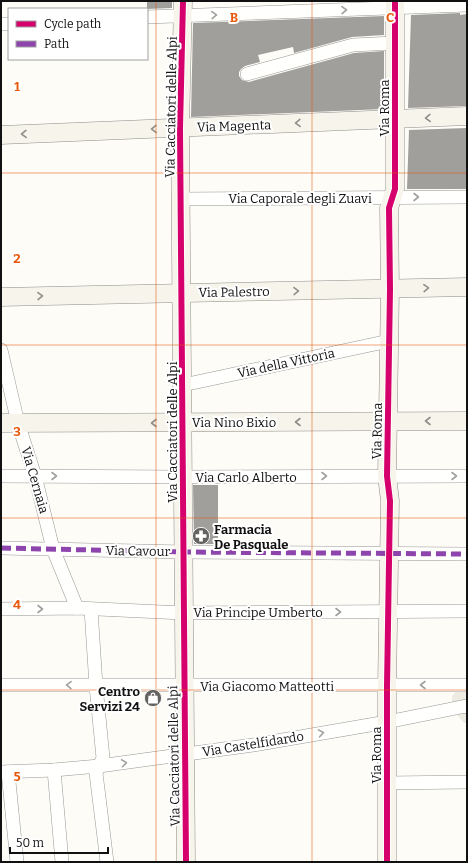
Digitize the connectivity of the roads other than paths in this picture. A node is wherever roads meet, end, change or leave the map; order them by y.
1 (395, 5) edge
2 (467, 5) edge
3 (184, 8) edge
4 (148, 17) edge
5 (394, 43) junction
6 (247, 74) dead end
7 (467, 116) edge
8 (395, 119) junction
9 (180, 128) junction
10 (1, 135) edge
11 (392, 197) junction
12 (467, 198) edge
13 (181, 199) junction
14 (467, 287) edge
15 (390, 289) junction
16 (182, 293) junction
17 (1, 297) edge
18 (389, 341) junction
19 (1, 350) edge
20 (183, 385) junction
21 (388, 421) junction
22 (467, 421) edge
23 (10, 423) edge
24 (182, 423) junction
25 (1, 476) edge
26 (35, 476) junction
27 (387, 476) junction
28 (467, 476) edge
29 (183, 477) junction
30 (1, 548) edge
31 (53, 549) junction
32 (183, 552) junction
33 (389, 554) junction
34 (467, 554) edge
35 (77, 608) junction
36 (1, 609) edge
37 (91, 609) junction
38 (467, 611) edge
39 (387, 612) junction
40 (183, 613) junction
41 (1, 685) edge
42 (464, 685) edge
43 (96, 686) junction
44 (184, 686) junction
45 (387, 686) junction
46 (461, 707) edge
47 (387, 722) junction
48 (186, 754) junction
49 (99, 766) junction
50 (54, 770) junction
51 (4, 772) edge
52 (467, 782) edge
53 (387, 783) junction
54 (17, 862) edge
55 (62, 862) edge
56 (107, 862) edge
57 (186, 862) edge
58 (386, 862) edge

1 - 2 street
3 -> 1 street
1 - 5 street, Via Roma
3 - 4 street
3 - 9 street, Via Cacciatori delle Alpi
5 - 6 street
5 - 8 street, Via Roma
7 -> 8 street, Via Magenta
8 -> 9 street, Via Magenta
8 - 11 street, Via Roma
9 -> 10 street, Via Magenta
9 - 13 street, Via Cacciatori delle Alpi
11 -> 12 street, Via Caporale degli Zuavi
11 - 13 street, Via Caporale degli Zuavi
11 - 15 street, Via Roma
13 - 16 street, Via Cacciatori delle Alpi
15 -> 14 street, Via Palestro
16 -> 15 street, Via Palestro
15 - 18 street, Via Roma
17 -> 16 street, Via Palestro
16 - 20 street, Via Cacciatori delle Alpi
18 - 20 street, Via della Vittoria
18 - 21 street, Via Roma
19 - 23 street, Via Cernaia
20 - 24 street, Via Cacciatori delle Alpi
22 -> 21 street, Via Nino Bixio
21 -> 24 street, Via Nino Bixio
21 - 27 street, Via Roma
24 -> 23 street, Via Nino Bixio
23 - 26 street, Via Cernaia
24 - 29 street, Via Cacciatori delle Alpi
25 - 26 street, Via Carlo Alberto
26 -> 29 street, Via Carlo Alberto
26 - 31 street, Via Cernaia
27 -> 28 street, Via Carlo Alberto
29 -> 27 street, Via Carlo Alberto
27 - 33 street, Via Roma
29 - 32 street, Via Cacciatori delle Alpi
30 - 31 street, Via Cavour
31 - 32 street, Via Cavour
31 - 35 street, Via Cernaia
32 - 33 street, Via Cavour
32 - 40 street, Via Cacciatori delle Alpi
33 - 34 street, Via Cavour
33 - 39 street, Via Roma
36 -> 35 street, Via Principe Umberto
35 - 37 street, Via Principe Umberto
37 - 40 street, Via Principe Umberto
37 - 43 street
38 - 39 street, Via Principe Umberto
40 -> 39 street, Via Principe Umberto
39 - 45 street, Via Roma
40 - 44 street, Via Cacciatori delle Alpi
43 -> 41 street, Via Giacomo Matteotti
42 -> 45 street, Via Giacomo Matteotti
43 - 44 street, Via Giacomo Matteotti
43 - 49 street
44 - 45 street, Via Giacomo Matteotti
44 - 48 street, Via Cacciatori delle Alpi
45 - 47 street, Via Roma
46 - 47 street, Via Castelfidardo
48 -> 47 street, Via Castelfidardo
47 - 53 street, Via Roma
49 -> 48 street, Via Castelfidardo
48 - 57 street, Via Cacciatori delle Alpi
49 - 50 street, Via Castelfidardo
49 - 56 street
50 - 51 street, Via Castelfidardo
50 - 55 street
51 - 54 street
52 - 53 street
53 - 58 street, Via Roma

